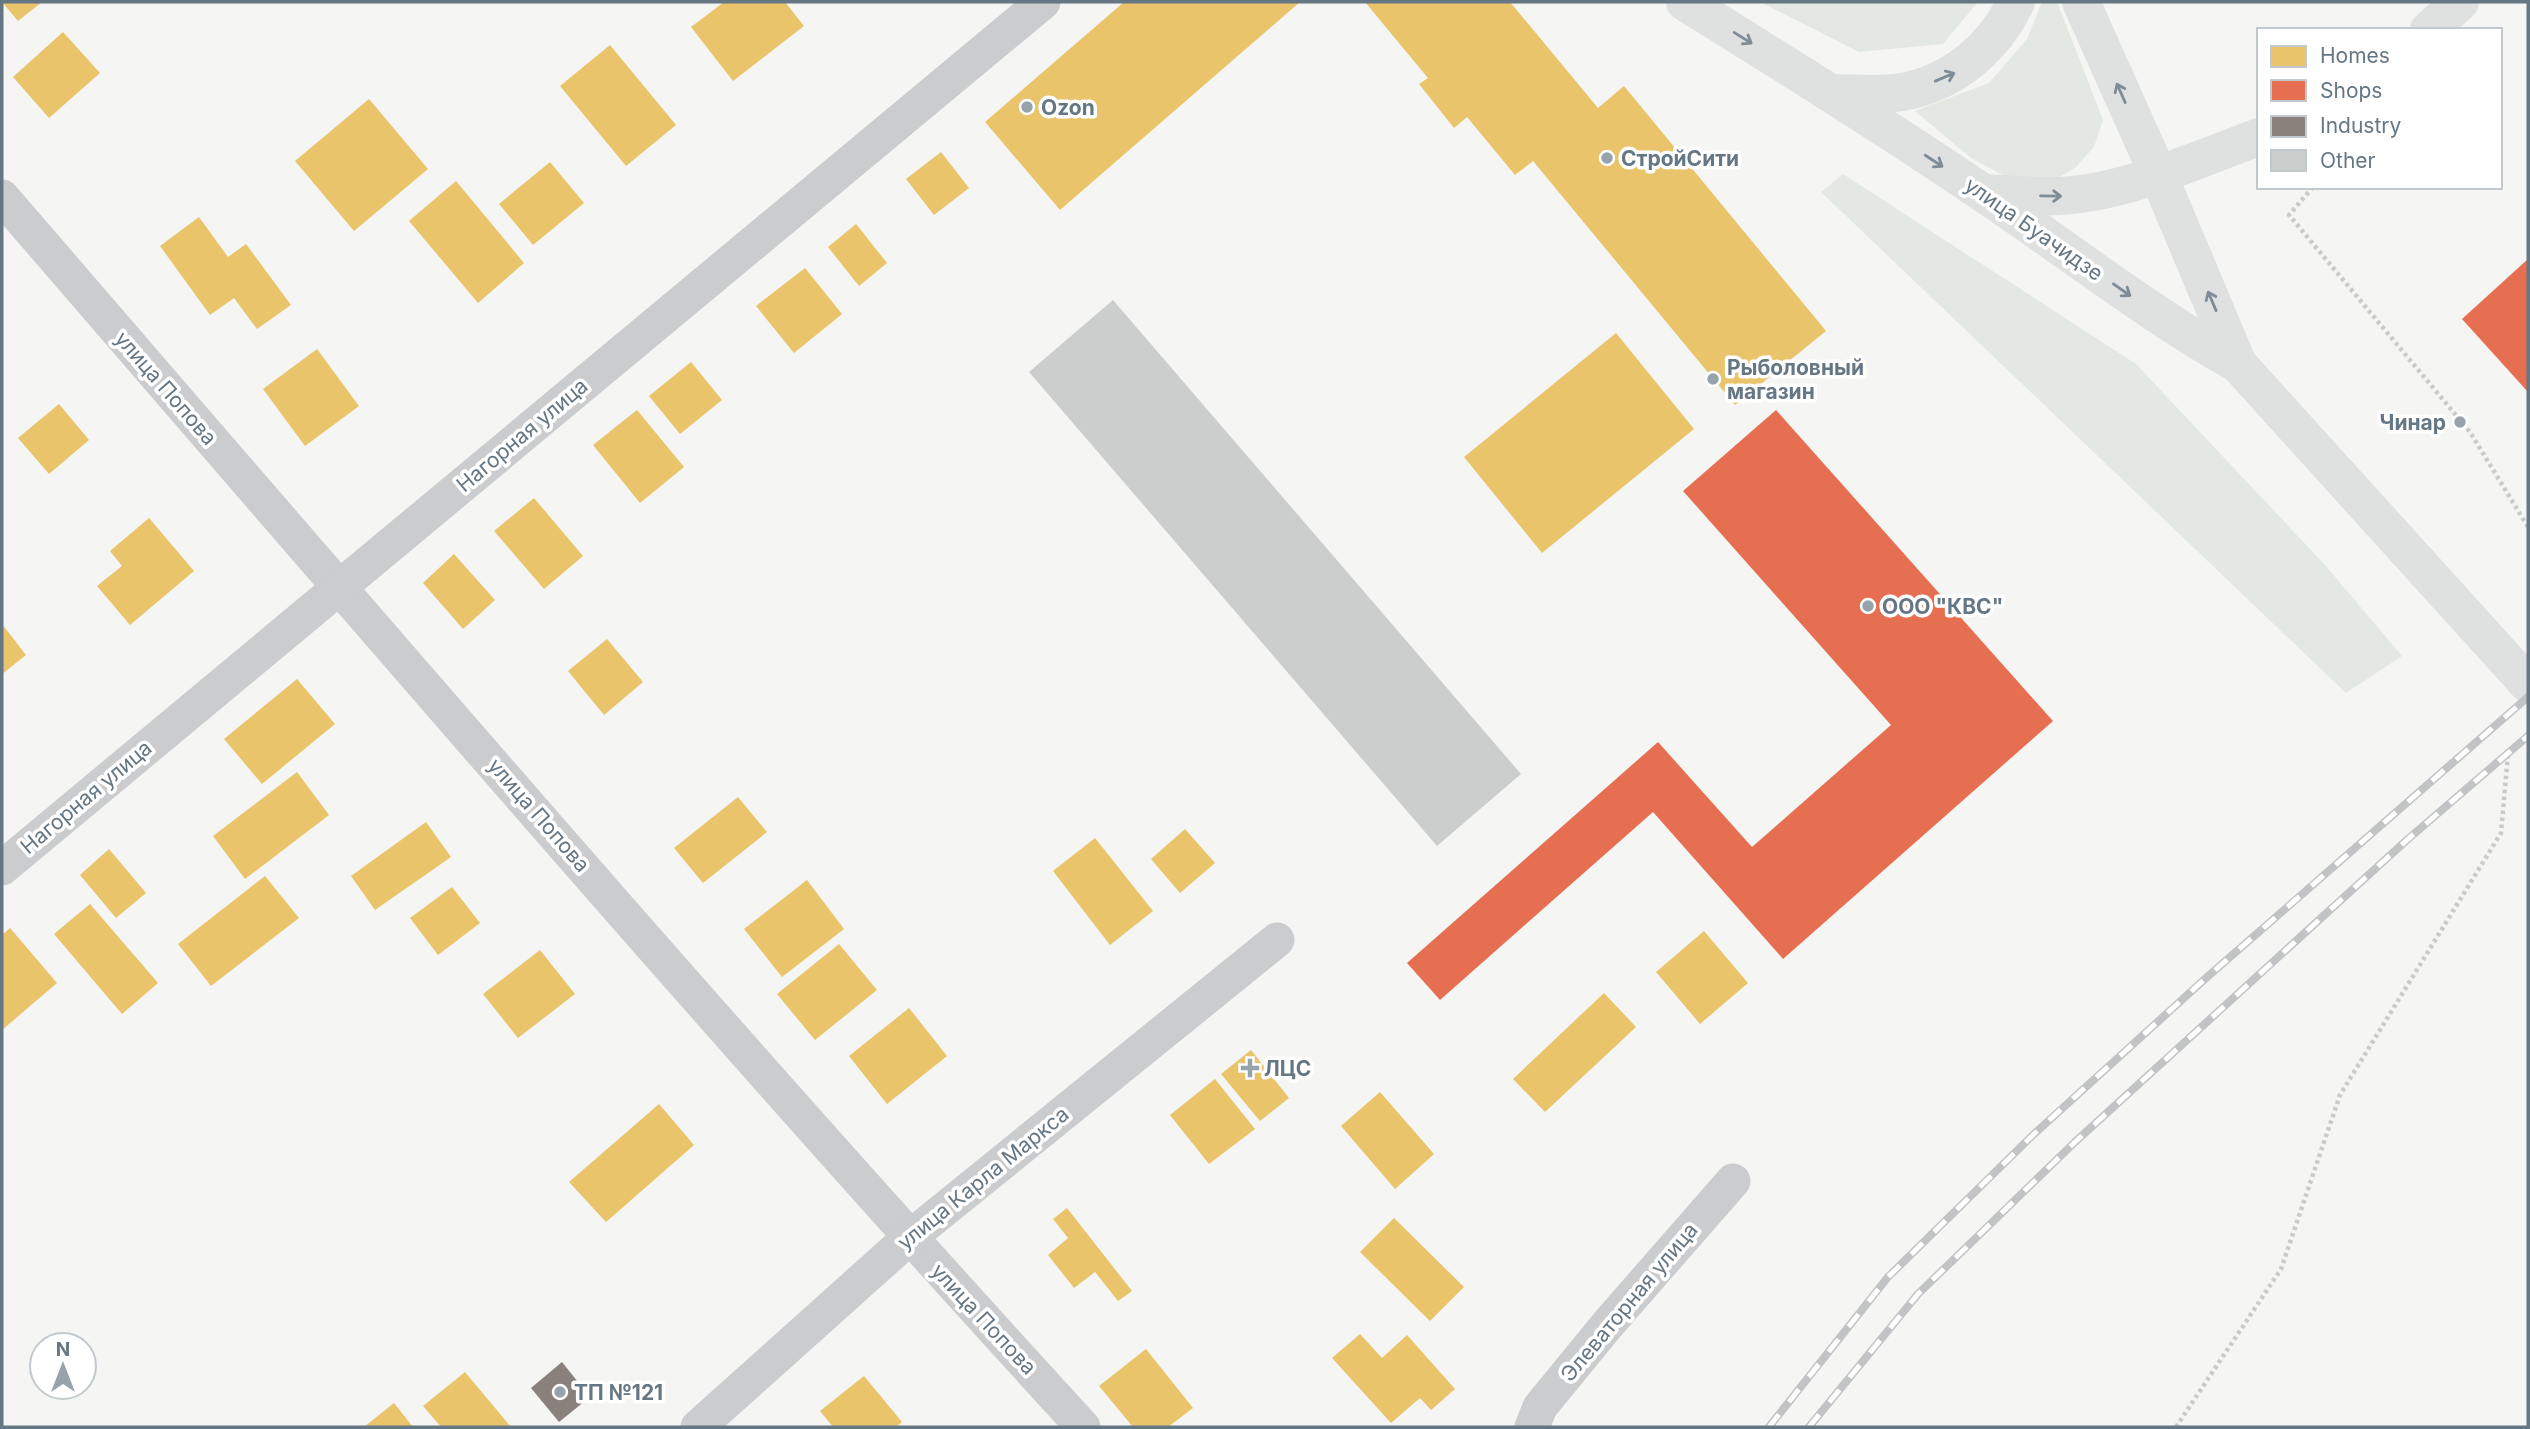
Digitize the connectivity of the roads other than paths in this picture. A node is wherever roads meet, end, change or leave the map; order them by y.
1 (1043, 2) edge
2 (1685, 2) edge
3 (2016, 2) edge
4 (2081, 2) edge
5 (2460, 2) edge
6 (2430, 28) edge
7 (1831, 93) junction
8 (2257, 138) edge
9 (2158, 174) junction
10 (1983, 193) junction
11 (2, 197) edge
12 (2238, 364) junction
13 (339, 587) junction
14 (2528, 684) edge
15 (2, 868) edge
16 (1278, 940) dead end
17 (1732, 1181) dead end
18 (909, 1238) junction
19 (698, 1427) edge
20 (1083, 1427) edge
21 (1532, 1427) edge

1 - 13 street, Нагорная улица
2 -> 7 main road, улица Буачидзе
7 -> 3 main road
9 -> 4 main road, улица Буачидзе
5 - 6 main road
7 -> 10 main road, улица Буачидзе
8 - 9 main road
10 -> 9 main road
12 -> 9 main road, улица Буачидзе
10 -> 12 main road, улица Буачидзе
11 - 13 street, улица Попова
12 - 14 main road, улица Буачидзе
13 - 15 street, Нагорная улица
13 - 18 street, улица Попова
16 - 18 street, улица Карла Маркса
17 - 21 street, Элеваторная улица
18 - 19 street, улица Карла Маркса
18 - 20 street, улица Попова

